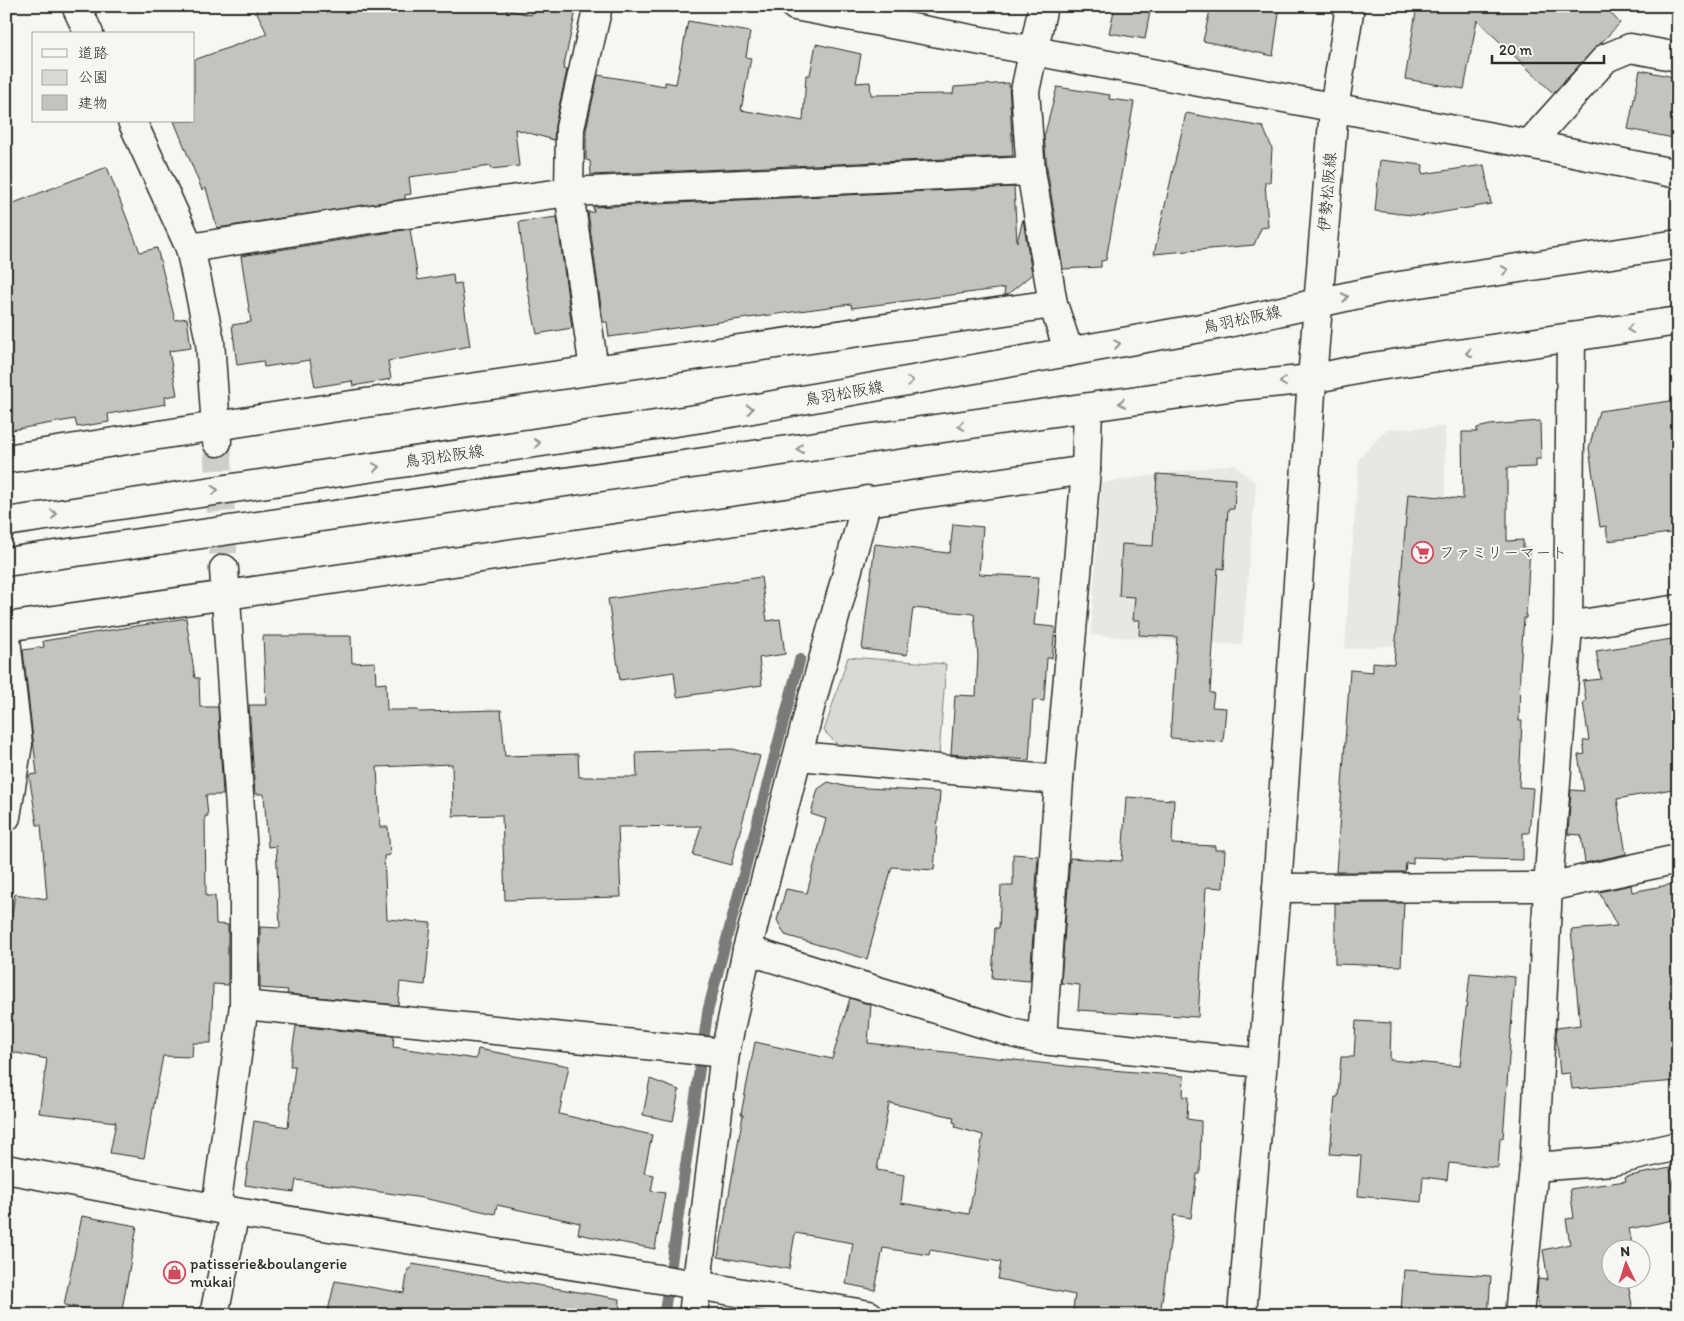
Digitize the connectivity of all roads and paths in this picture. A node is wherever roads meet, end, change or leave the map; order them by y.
1 (76, 6) edge
2 (598, 6) edge
3 (795, 6) edge
4 (1043, 6) edge
5 (1350, 6) edge
6 (89, 32) edge
7 (1034, 52) junction
8 (1678, 57) edge
9 (1334, 109) junction
10 (132, 122) edge
11 (1530, 144) junction
12 (1031, 171) junction
13 (1678, 174) edge
14 (569, 192) junction
15 (1678, 244) edge
16 (190, 248) junction
17 (1317, 303) junction
18 (1053, 304) junction
19 (1678, 322) edge
20 (1571, 337) junction
21 (1069, 352) junction
22 (594, 370) junction
23 (1312, 379) junction
24 (1088, 408) junction
25 (217, 434) junction
26 (6, 459) edge
27 (1086, 470) junction
28 (867, 500) junction
29 (6, 522) edge
30 (6, 562) edge
31 (224, 569) tunnel mouth
32 (226, 596) junction
33 (1678, 609) edge
34 (1568, 626) junction
35 (6, 627) edge
36 (6, 639) edge
37 (799, 756) junction
38 (1059, 780) junction
39 (6, 817) edge
40 (1678, 859) edge
41 (1548, 887) junction
42 (1277, 888) junction
43 (747, 950) junction
44 (244, 1006) junction
45 (1042, 1040) junction
46 (721, 1053) junction
47 (1262, 1063) junction
48 (1678, 1146) edge
49 (1534, 1167) junction
50 (6, 1169) edge
51 (225, 1210) junction
52 (692, 1285) junction
53 (214, 1315) edge
54 (693, 1315) edge
55 (869, 1315) edge
56 (1242, 1315) edge
57 (1519, 1315) edge

1 - 6 street
2 - 14 street
3 - 7 street
4 - 7 street
5 - 9 street, 伊勢松阪線
7 - 9 street
7 - 12 street
8 - 11 street
9 - 11 street
9 - 17 street, 伊勢松阪線
10 - 16 street
11 - 13 street
12 - 14 street
12 - 18 street
14 - 16 street
14 - 22 street
17 -> 15 street, 鳥羽松阪線
16 - 25 street
21 -> 17 street, 鳥羽松阪線
17 - 23 street, 伊勢松阪線
18 - 21 street
18 - 22 street
19 -> 20 street
20 -> 23 street
20 - 34 street
29 -> 21 street, 鳥羽松阪線
22 - 25 street
23 -> 24 street
23 - 42 street, 伊勢松阪線
24 - 27 street
24 -> 30 street
25 - 26 street
27 - 28 street
27 - 38 street
28 - 32 street
28 - 37 street
31 - 32 street
32 - 35 street
32 - 44 street
33 - 34 street
34 - 41 street
36 - 39 street
37 - 38 street
37 - 43 street
38 - 45 street
40 - 41 street
41 - 42 street
41 - 49 street
42 - 47 street, 伊勢松阪線
43 - 45 street
43 - 46 street
44 - 46 street
44 - 51 street
45 - 47 street
46 - 52 street
47 - 56 street, 伊勢松阪線
48 - 49 street
49 - 57 street
50 - 51 street
51 - 52 street
51 - 53 street
52 - 54 street
52 - 55 street

